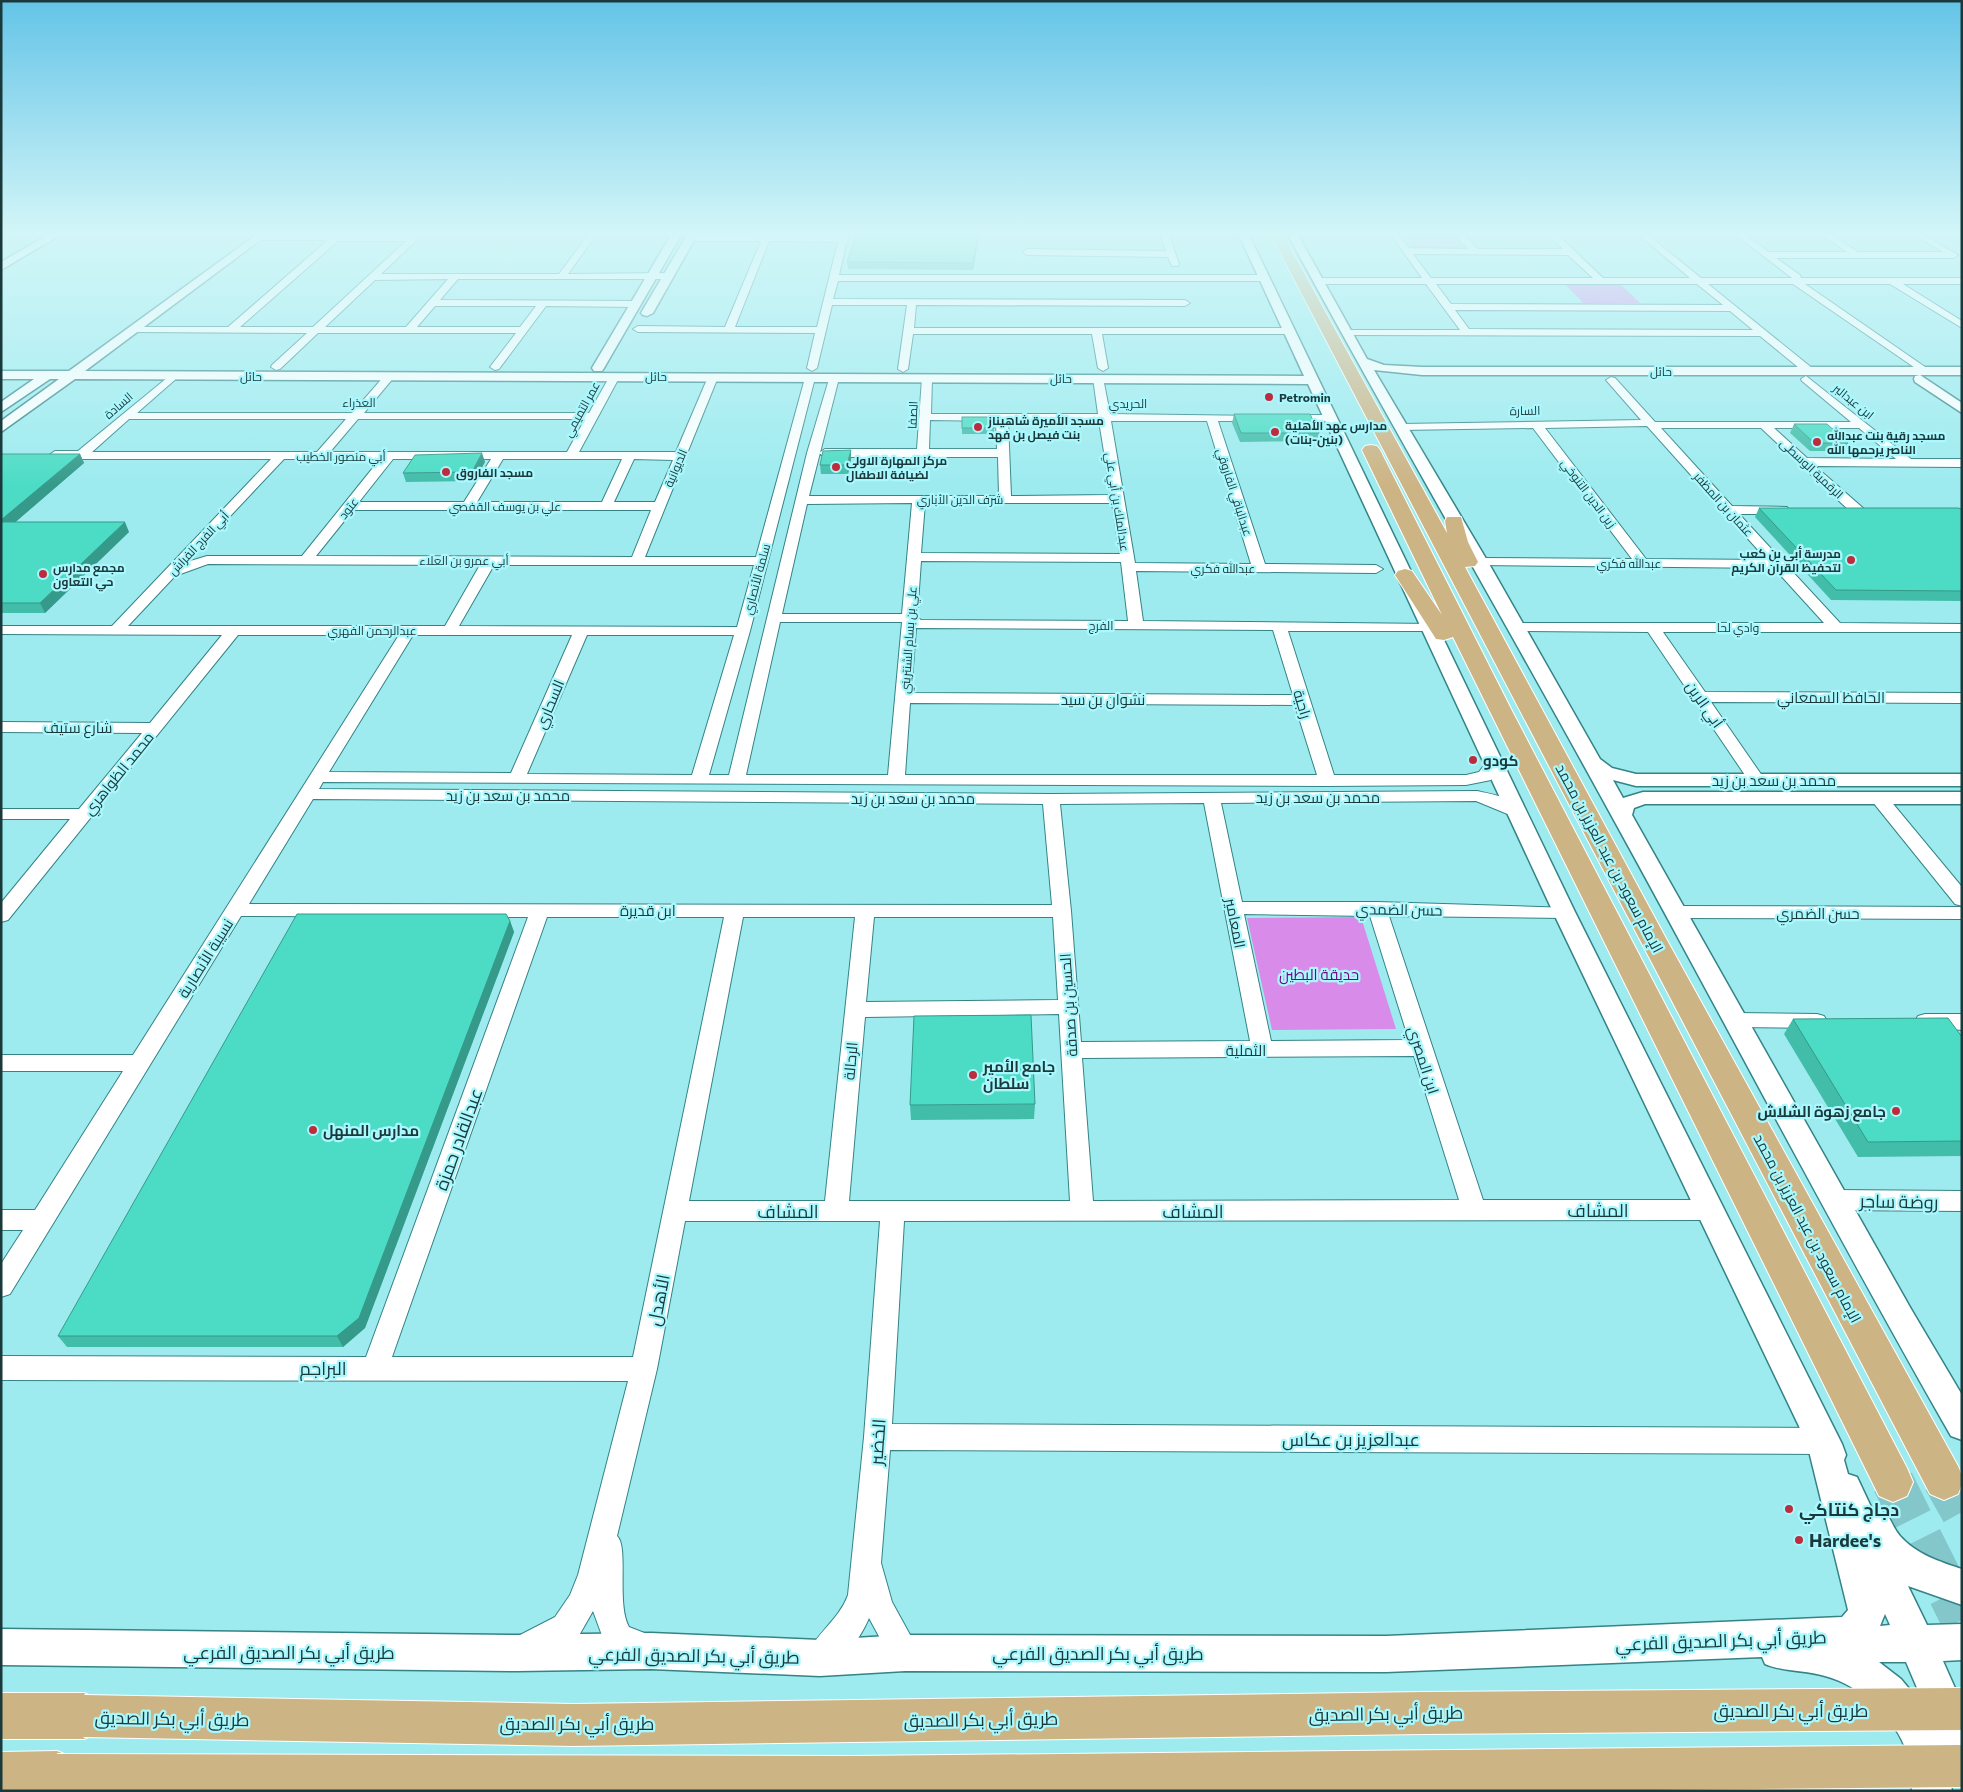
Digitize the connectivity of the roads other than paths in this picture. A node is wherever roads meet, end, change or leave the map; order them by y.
1 (138, 319) edge
2 (139, 319) edge
3 (244, 319) edge
4 (328, 319) edge
5 (419, 319) edge
6 (532, 319) edge
7 (627, 319) edge
8 (644, 319) edge
9 (734, 319) edge
10 (824, 319) edge
11 (910, 319) edge
12 (1193, 319) edge
13 (1283, 319) edge
14 (1304, 319) edge
15 (1322, 319) edge
16 (1340, 319) edge
17 (1456, 319) edge
18 (1746, 319) edge
19 (1846, 319) edge
20 (130, 325) junction
21 (232, 329) junction
22 (523, 330) junction
23 (729, 330) junction
24 (820, 330) junction
25 (314, 331) junction
26 (408, 331) junction
27 (909, 331) junction
28 (1097, 332) junction
29 (1199, 332) junction
30 (1289, 332) junction
31 (1763, 332) junction
32 (636, 333) joint
33 (1348, 333) junction
34 (1467, 333) junction
35 (1362, 360) junction
36 (1, 366) edge
37 (86, 366) junction
38 (276, 367) junction
39 (495, 367) junction
40 (598, 368) junction
41 (903, 368) junction
42 (68, 370) junction
43 (1962, 371) edge
44 (811, 373) junction
45 (1100, 373) junction
46 (1298, 374) junction
47 (1807, 374) junction
48 (1, 375) edge
49 (48, 375) junction
50 (1409, 375) junction
51 (1922, 375) junction
52 (173, 376) junction
53 (390, 376) junction
54 (615, 376) junction
55 (713, 377) junction
56 (834, 378) junction
57 (927, 378) junction
58 (1611, 380) junction
59 (1938, 385) junction
60 (1960, 388) edge
61 (1380, 392) junction
62 (1, 408) edge
63 (1962, 410) edge
64 (126, 416) junction
65 (354, 416) junction
66 (593, 416) junction
67 (926, 417) junction
68 (1002, 417) junction
69 (1104, 417) junction
70 (1211, 417) junction
71 (1330, 418) junction
72 (1536, 424) junction
73 (1651, 424) junction
74 (1862, 425) junction
75 (1765, 426) junction
76 (1401, 427) junction
77 (1, 428) edge
78 (813, 453) junction
79 (923, 453) junction
80 (1004, 453) junction
81 (46, 455) edge
82 (81, 455) junction
83 (321, 455) junction
84 (280, 456) junction
85 (389, 456) junction
86 (499, 456) junction
87 (571, 456) junction
88 (630, 456) junction
89 (680, 456) junction
90 (1805, 462) junction
91 (1908, 463) junction
92 (1962, 463) edge
93 (1005, 499) junction
94 (1118, 499) junction
95 (803, 500) junction
96 (919, 500) junction
97 (350, 506) junction
98 (468, 506) junction
99 (606, 506) junction
100 (660, 506) junction
101 (1729, 510) junction
102 (1798, 510) edge
103 (1838, 511) edge
104 (1454, 521) junction
105 (914, 557) junction
106 (307, 559) junction
107 (637, 560) junction
108 (489, 561) junction
109 (762, 561) junction
110 (1128, 562) junction
111 (1480, 562) junction
112 (1642, 563) junction
113 (1778, 564) junction
114 (1259, 568) junction
115 (1376, 569) dead end
116 (169, 573) junction
117 (1405, 575) junction
118 (776, 618) junction
119 (910, 618) junction
120 (1136, 625) junction
121 (1279, 626) junction
122 (1429, 627) junction
123 (1515, 627) junction
124 (1652, 627) junction
125 (1836, 628) junction
126 (1962, 628) edge
127 (1, 630) edge
128 (116, 630) junction
129 (234, 630) junction
130 (409, 630) junction
131 (450, 630) junction
132 (581, 630) junction
133 (742, 631) junction
134 (1502, 654) junction
135 (1700, 697) junction
136 (904, 698) junction
137 (1962, 698) edge
138 (1302, 700) junction
139 (1499, 709) junction
140 (1, 727) edge
141 (155, 728) junction
142 (741, 758) junction
143 (704, 760) junction
144 (1590, 760) junction
145 (1494, 764) junction
146 (318, 777) junction
147 (517, 778) junction
148 (699, 780) junction
149 (736, 780) junction
150 (1757, 780) junction
151 (1962, 780) edge
152 (896, 781) junction
153 (1327, 781) junction
154 (1655, 789) junction
155 (308, 794) junction
156 (1211, 797) junction
157 (1878, 797) junction
158 (1962, 798) edge
159 (1051, 799) junction
160 (1516, 811) junction
161 (1, 814) edge
162 (84, 814) junction
163 (1622, 815) junction
164 (1962, 900) edge
165 (1233, 908) junction
166 (1377, 908) junction
167 (235, 910) junction
168 (540, 910) junction
169 (735, 910) junction
170 (865, 910) junction
171 (1062, 911) junction
172 (1564, 912) junction
173 (1675, 912) junction
174 (1962, 913) edge
175 (1, 916) edge
176 (1068, 1007) junction
177 (855, 1010) junction
178 (1734, 1020) junction
179 (1841, 1021) edge
180 (1909, 1021) edge
181 (1962, 1022) edge
182 (1420, 1048) junction
183 (1072, 1050) junction
184 (1262, 1050) junction
185 (1, 1063) edge
186 (138, 1063) junction
187 (1835, 1200) junction
188 (1962, 1201) edge
189 (1474, 1210) junction
190 (1711, 1210) junction
191 (676, 1211) junction
192 (836, 1211) junction
193 (893, 1211) junction
194 (1082, 1211) junction
195 (1, 1220) edge
196 (41, 1220) junction
197 (1, 1286) edge
198 (1, 1368) edge
199 (375, 1368) junction
200 (644, 1369) junction
201 (1941, 1391) junction
202 (1962, 1418) edge
203 (1962, 1425) edge
204 (1962, 1434) edge
205 (878, 1437) junction
206 (1824, 1441) junction
207 (1944, 1480) tunnel mouth
208 (1893, 1482) tunnel mouth
209 (615, 1484) junction
210 (868, 1545) junction
211 (1962, 1587) edge
212 (1916, 1642) junction
213 (1962, 1642) edge
214 (1, 1647) edge
215 (651, 1651) junction
216 (1646, 1652) junction
217 (517, 1653) junction
218 (905, 1653) junction
219 (1386, 1654) junction
220 (820, 1658) junction
221 (1962, 1709) edge
222 (1, 1716) edge
223 (1962, 1749) edge
224 (1962, 1766) edge
225 (1, 1776) edge
226 (1, 1780) edge
227 (40, 1783) edge
228 (1932, 1791) edge

1 - 20 street
2 - 20 street
3 - 21 street
4 - 25 street
5 - 26 street
6 - 22 street
7 - 40 street, عمر التميمي
8 - 32 street
9 - 23 street
10 - 24 street, سلمة الأنصاري
11 - 27 street
12 - 29 street
13 - 30 street
14 - 139 main road, الإمام سعود بن عبد العزيز بن محمد
15 - 134 main road, الإمام سعود بن عبد العزيز بن محمد
16 - 33 street, الإمام سعود بن عبد العزيز بن محمد
17 - 34 street
18 - 31 street, ابن عبدالبر
19 - 51 street
20 - 21 street
20 - 37 street
21 - 25 street
22 - 26 street
22 - 39 street
23 - 24 street
23 - 32 street
24 - 44 street, سلمة الأنصاري
25 - 26 street
25 - 38 street
27 - 28 street
27 - 41 street
28 - 29 street
28 - 45 street
29 - 30 street
30 - 46 street
31 - 34 street
31 - 47 street, ابن عبدالبر
33 - 34 street
33 - 35 street, الإمام سعود بن عبد العزيز بن محمد
35 - 50 street, حائل
35 - 61 street, الإمام سعود بن عبد العزيز بن محمد
36 - 42 street, حائل
37 - 38 street, حائل
37 - 42 street
38 - 39 street, حائل
39 - 40 street, حائل
40 - 44 street, حائل
41 - 44 street, حائل
41 - 45 street, حائل
42 - 49 street, حائل
42 - 52 street, حائل
42 - 77 street
43 - 51 street, حائل
44 - 55 street, حائل
44 - 56 street, حائل
44 - 109 street, سلمة الأنصاري
45 - 46 street, حائل
45 - 57 street, حائل
45 - 69 street, عبدالملك بن أبي علي
46 - 71 street
47 - 50 street, حائل
47 - 51 street, حائل
47 - 58 street, حائل
47 - 74 street, ابن عبدالبر
48 - 49 street, حائل
49 - 62 street
50 - 58 street, حائل
50 - 61 street, حائل
51 - 59 street
52 - 53 street, حائل
52 - 64 street, السادة
53 - 54 street, حائل
53 - 65 street
54 - 55 street, حائل
54 - 66 street, عمر التميمي
55 - 89 street, الديوانية
56 - 57 street, حائل
56 - 78 street, سلمة الأنصاري
57 - 67 street, الصفا
58 - 73 street, عثمان بن المظفر
59 - 60 street
59 - 63 street
61 - 76 street, الإمام سعود بن عبد العزيز بن محمد
64 - 65 street, العذراء
64 - 82 street, السادة
65 - 66 street, العذراء
65 - 83 street
66 - 87 street, عمر التميمي
67 - 68 street, الحريدي
67 - 79 street, الصفا
68 - 69 street, الحريدي
68 - 80 street
69 - 70 street, الحريدي
69 - 94 street, عبدالملك بن أبي علي
70 - 71 street, الحريدي
70 - 114 street, عبدالباقي الفاروقي
71 - 117 street
72 - 73 street, السارة
72 - 76 street, السارة
72 - 112 street, زين الدين التنوخي
73 - 75 street
73 - 101 street, عثمان بن المظفر
74 - 75 street
74 - 91 street, ابن عبدالبر
75 - 90 street, الرقمية الوسطى
76 - 104 street, الإمام سعود بن عبد العزيز بن محمد
78 - 79 street
78 - 95 street, سلمة الأنصاري
79 - 80 street
80 - 93 street
81 - 82 street, أبي منصور الخطيب
82 - 84 street, أبي منصور الخطيب
83 - 84 street, أبي منصور الخطيب
83 - 85 street, أبي منصور الخطيب
84 - 116 street, أبي الفرج الفراش
85 - 86 street, أبي منصور الخطيب
85 - 97 street, عتود
86 - 87 street, أبي منصور الخطيب
86 - 98 street
87 - 88 street, أبي منصور الخطيب
88 - 89 street, أبي منصور الخطيب
88 - 99 street
89 - 100 street, الديوانية
90 - 91 street
90 - 103 street, الرقمية الوسطى
91 - 92 street
93 - 94 street, شرف الدين الأباري
93 - 96 street, شرف الدين الأباري
94 - 110 street, عبدالملك بن أبي علي
95 - 96 street, شرف الدين الأباري
95 - 118 street, سلمة الأنصاري
96 - 105 street, علي بن بسام الشنتريني
97 - 98 street, علي بن يوسف القفصي
97 - 106 street, عتود
98 - 99 street, علي بن يوسف القفصي
99 - 100 street, علي بن يوسف القفصي
100 - 107 street, الديوانية
101 - 102 street
101 - 113 street, عثمان بن المظفر
104 - 111 street, الإمام سعود بن عبد العزيز بن محمد
104 - 134 main road
105 - 110 street, عبدالله فكري
105 - 119 street, علي بن بسام الشنتريني
106 - 108 street, أبي عمرو بن العلاء
106 - 116 street, أبي عمرو بن العلاء
107 - 108 street, أبي عمرو بن العلاء
107 - 109 street, أبي عمرو بن العلاء
108 - 131 street
109 - 133 street, سلمة الأنصاري
110 - 114 street, عبدالله فكري
110 - 120 street, عبدالملك بن أبي علي
111 - 112 street, عبدالله فكري
111 - 123 street, الإمام سعود بن عبد العزيز بن محمد
112 - 113 street, عبدالله فكري
113 - 125 street, عثمان بن المظفر
114 - 115 street, عبدالله فكري
116 - 128 street, أبي الفرج الفراش
117 - 122 street
117 - 139 main road
118 - 119 street, الفرج
118 - 142 street, سلمة الأنصاري
119 - 120 street, الفرج
119 - 136 street, علي بن بسام الشنتريني
120 - 121 street, الفرج
121 - 122 street, الفرج
121 - 138 street, راجية
122 - 145 street
123 - 124 street, وادي لحا
123 - 144 street, الإمام سعود بن عبد العزيز بن محمد
124 - 125 street, وادي لحا
124 - 135 street, أبي الرين
125 - 126 street, وادي لحا
127 - 128 street, عبدالرحمن الفهري
128 - 129 street, عبدالرحمن الفهري
129 - 130 street, عبدالرحمن الفهري
129 - 141 street, محمد الظواهري
130 - 131 street, عبدالرحمن الفهري
130 - 146 street, نسيبة الأنصارية
131 - 132 street, عبدالرحمن الفهري
132 - 133 street, عبدالرحمن الفهري
132 - 147 street, السحاري
133 - 143 street, سلمة الأنصاري
134 - 207 main road, الإمام سعود بن عبد العزيز بن محمد
135 - 137 street, الحافظ السمعاني
135 - 150 street, أبي الرين
136 - 138 street, نشوان بن سيد
136 - 152 street, علي بن بسام الشنتريني
138 - 153 street, راجية
139 - 208 main road, الإمام سعود بن عبد العزيز بن محمد
140 - 141 street, شارع ستيف
141 - 162 street, محمد الظواهري
142 - 143 street
142 - 149 street, سلمة الأنصاري
143 - 148 street, سلمة الأنصاري
144 - 154 street, محمد بن سعد بن زيد
144 - 163 street, الإمام سعود بن عبد العزيز بن محمد
145 - 153 street, محمد بن سعد بن زيد
145 - 160 street
146 - 147 street, محمد بن سعد بن زيد
146 - 155 street, نسيبة الأنصارية
147 - 148 street, محمد بن سعد بن زيد
148 - 149 street, محمد بن سعد بن زيد
149 - 152 street, محمد بن سعد بن زيد
150 - 151 street, محمد بن سعد بن زيد
150 - 154 street, محمد بن سعد بن زيد
152 - 153 street, محمد بن سعد بن زيد
154 - 157 street, محمد بن سعد بن زيد
154 - 163 street, محمد بن سعد بن زيد
155 - 159 street, محمد بن سعد بن زيد
155 - 167 street, نسيبة الأنصارية
156 - 159 street, محمد بن سعد بن زيد
156 - 160 street, محمد بن سعد بن زيد
156 - 165 street, المعامير
157 - 158 street, محمد بن سعد بن زيد
157 - 164 street
159 - 171 street, الحسين بن صدقة
160 - 172 street
161 - 162 street
162 - 175 street, محمد الظواهري
163 - 173 street, الإمام سعود بن عبد العزيز بن محمد
165 - 166 street, حسن الضمدي
165 - 184 street, المعامير
166 - 172 street, حسن الضمدي
166 - 182 street, ابن المصري
167 - 168 street, ابن قديرة
167 - 186 street, نسيبة الأنصارية
168 - 169 street, ابن قديرة
168 - 199 street, عبدالقادر حمزة
169 - 170 street, ابن قديرة
169 - 191 street, الأهدل
170 - 171 street, ابن قديرة
170 - 177 street, الرحالة
171 - 176 street, الحسين بن صدقة
172 - 190 street
173 - 174 street, حسن الضمري
173 - 178 street, الإمام سعود بن عبد العزيز بن محمد
176 - 177 street
176 - 183 street, الحسين بن صدقة
177 - 192 street, الرحالة
178 - 179 street
178 - 187 street, الإمام سعود بن عبد العزيز بن محمد
180 - 181 street
182 - 184 street, الثملية
182 - 189 street, ابن المصري
183 - 184 street, الثملية
183 - 194 street, الحسين بن صدقة
185 - 186 street
186 - 196 street, نسيبة الأنصارية
187 - 188 street, روضة ساجر
187 - 201 street, الإمام سعود بن عبد العزيز بن محمد
189 - 190 street, المشاف
189 - 194 street, المشاف
190 - 206 street
191 - 192 street, المشاف
191 - 200 street, الأهدل
192 - 193 street, المشاف
193 - 194 street, المشاف
193 - 205 street, الخضير
195 - 196 street
196 - 197 street, نسيبة الأنصارية
198 - 199 street, البراجم
199 - 200 street, البراجم
200 - 209 street, الأهدل
201 - 202 street
201 - 203 street, الإمام سعود بن عبد العزيز بن محمد
201 - 204 street
205 - 206 street, عبدالعزيز بن عكاس
205 - 210 street, الخضير
206 - 211 street
206 - 212 street
206 - 219 street, طريق أبي بكر الصديق الفرعي
209 - 215 street
209 - 217 street, الأهدل
210 - 218 street
210 - 220 street, الخضير
212 - 213 street, طريق أبي بكر الصديق الفرعي
212 - 216 street, طريق أبي بكر الصديق الفرعي
212 - 223 street
214 - 217 street, طريق أبي بكر الصديق الفرعي
215 - 217 street, طريق أبي بكر الصديق الفرعي
215 - 220 street, طريق أبي بكر الصديق الفرعي
216 - 219 street, طريق أبي بكر الصديق الفرعي
216 - 228 street
218 - 219 street, طريق أبي بكر الصديق الفرعي
218 - 220 street, طريق أبي بكر الصديق الفرعي
221 - 222 main road, طريق أبي بكر الصديق, bridge
224 - 227 main road, bridge
225 - 227 main road
226 - 227 main road

